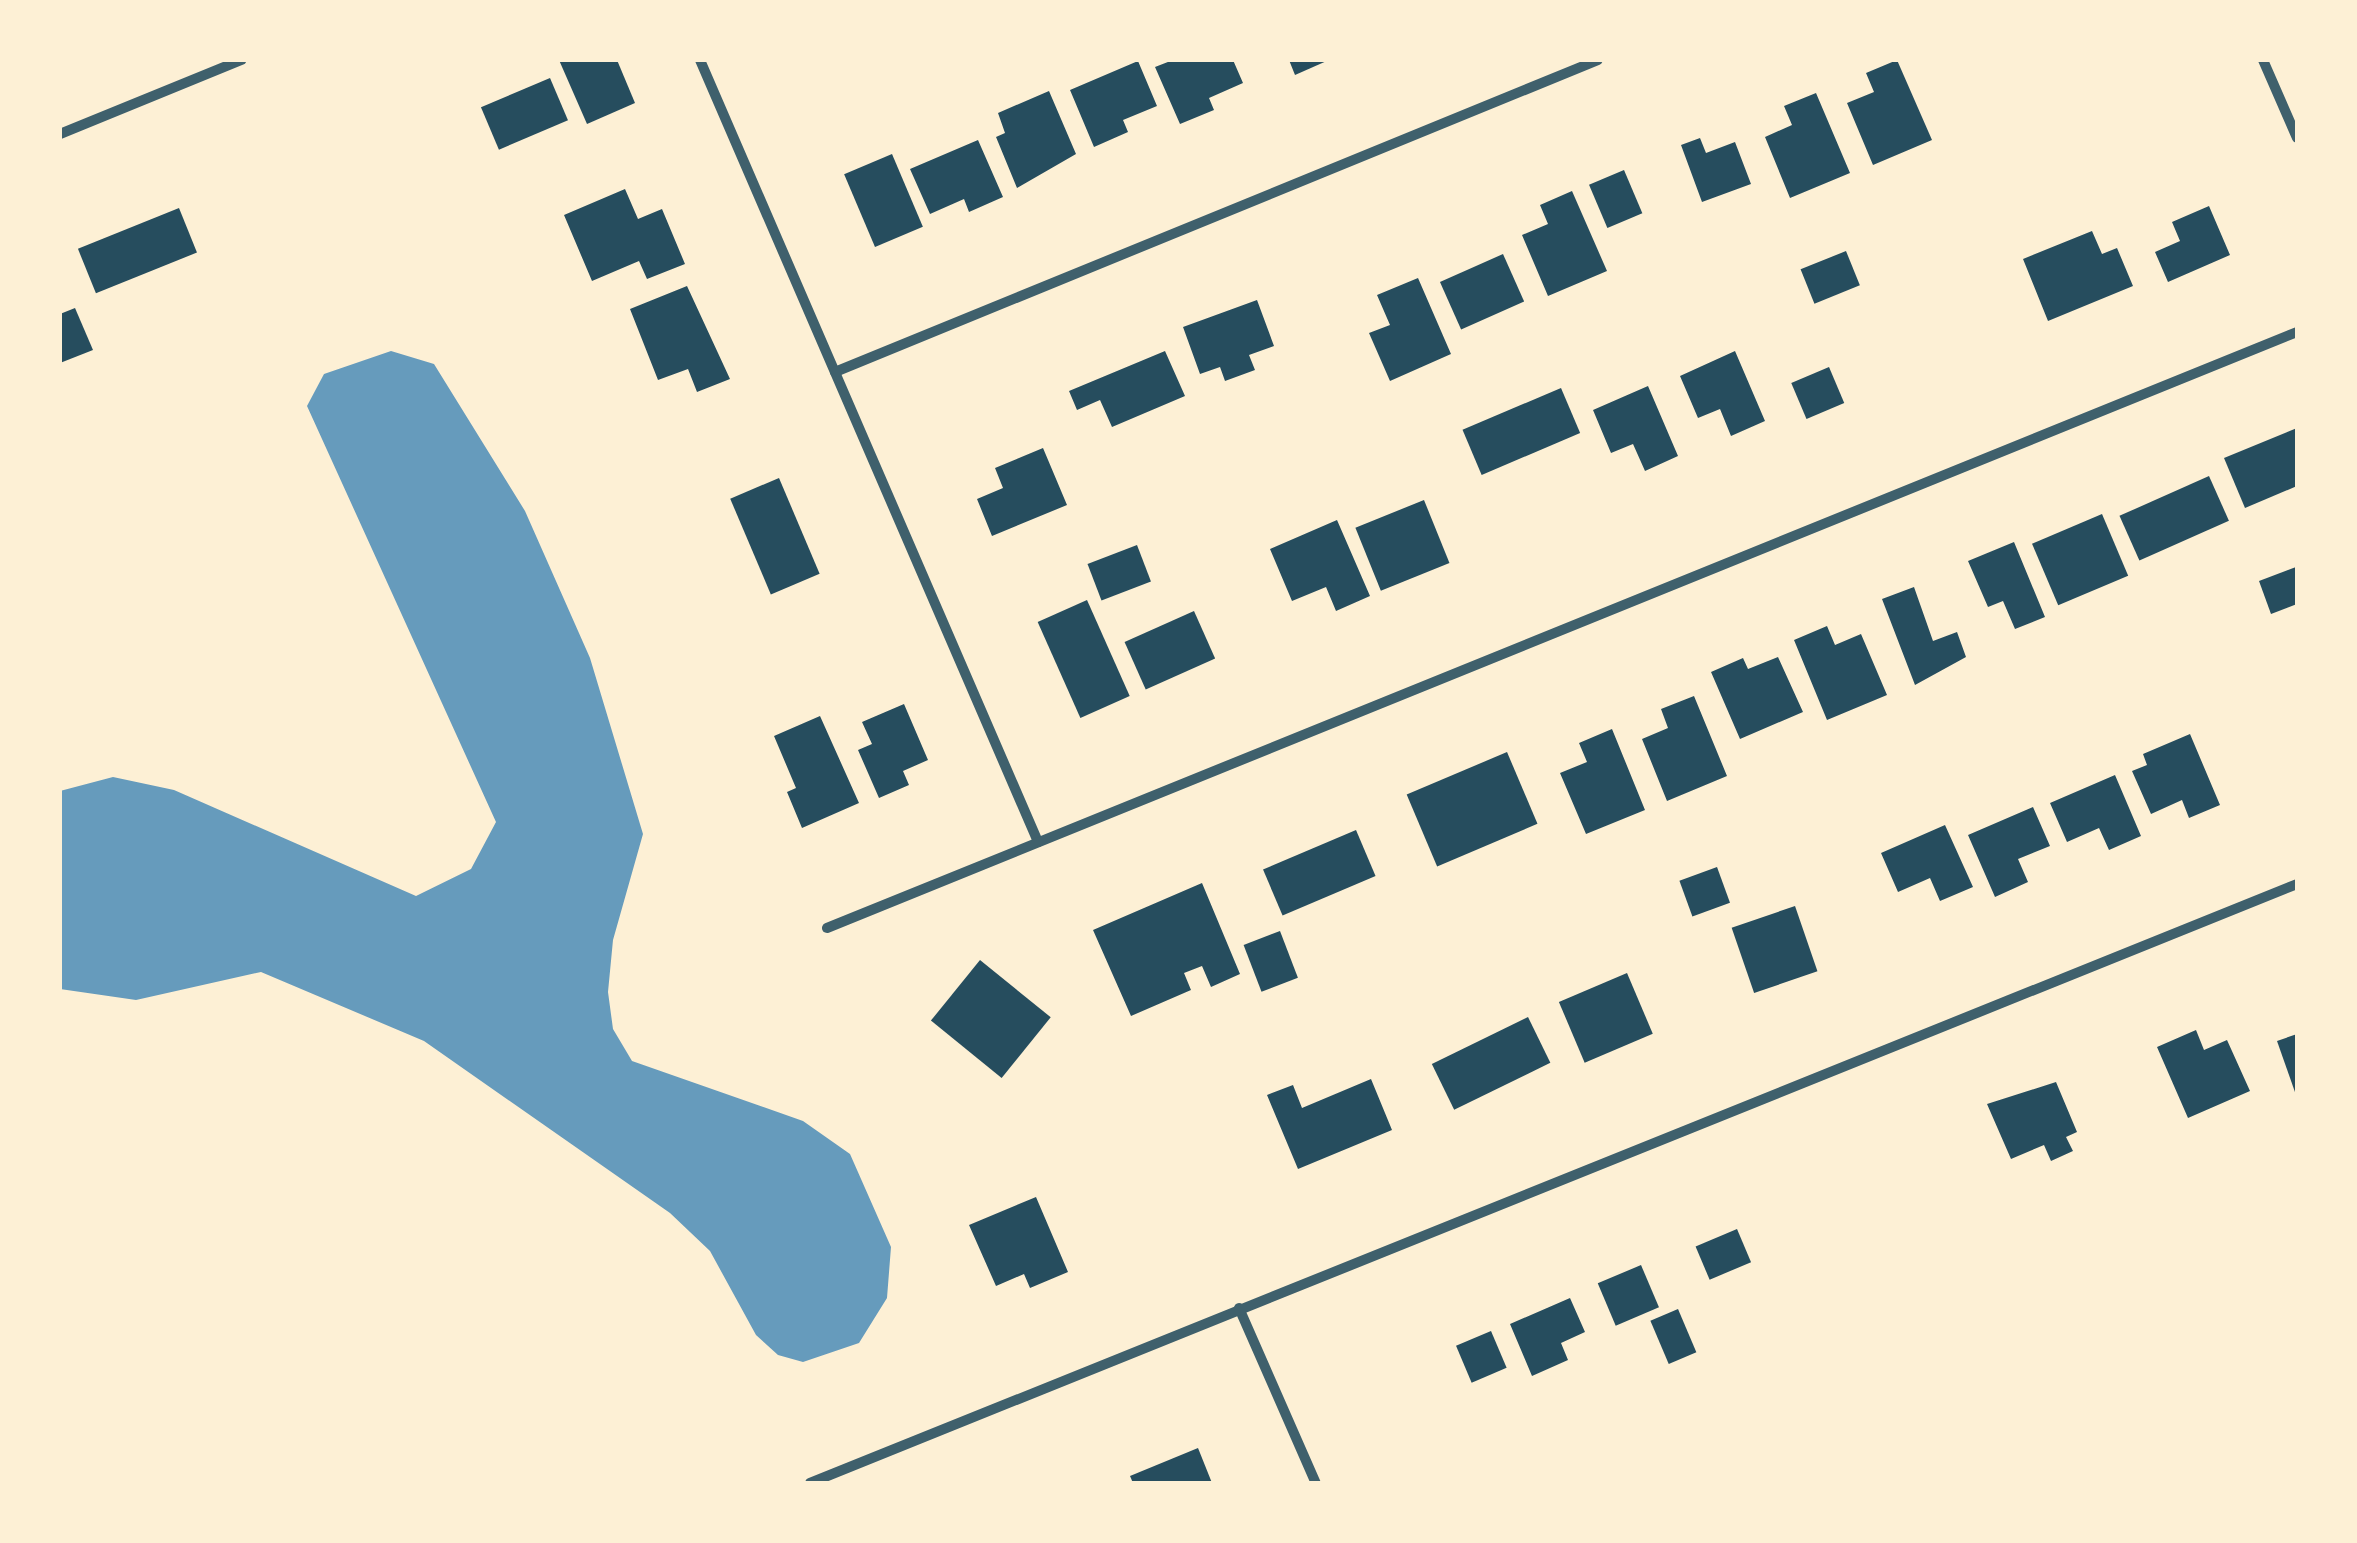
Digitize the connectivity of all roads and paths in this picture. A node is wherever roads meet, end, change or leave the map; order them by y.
1 (241, 60) edge
2 (700, 60) edge
3 (1598, 60) edge
4 (2263, 60) edge
5 (60, 134) edge
6 (2297, 138) edge
7 (2297, 332) edge
8 (835, 372) junction
9 (1038, 842) junction
10 (2297, 884) edge
11 (827, 928) dead end
12 (1239, 1308) junction
13 (810, 1483) edge
14 (1316, 1483) edge

1 - 5 street
2 - 8 street
3 - 8 street
4 - 6 street
7 - 9 street
8 - 9 street
9 - 11 street
10 - 12 street
12 - 13 street
12 - 14 street

